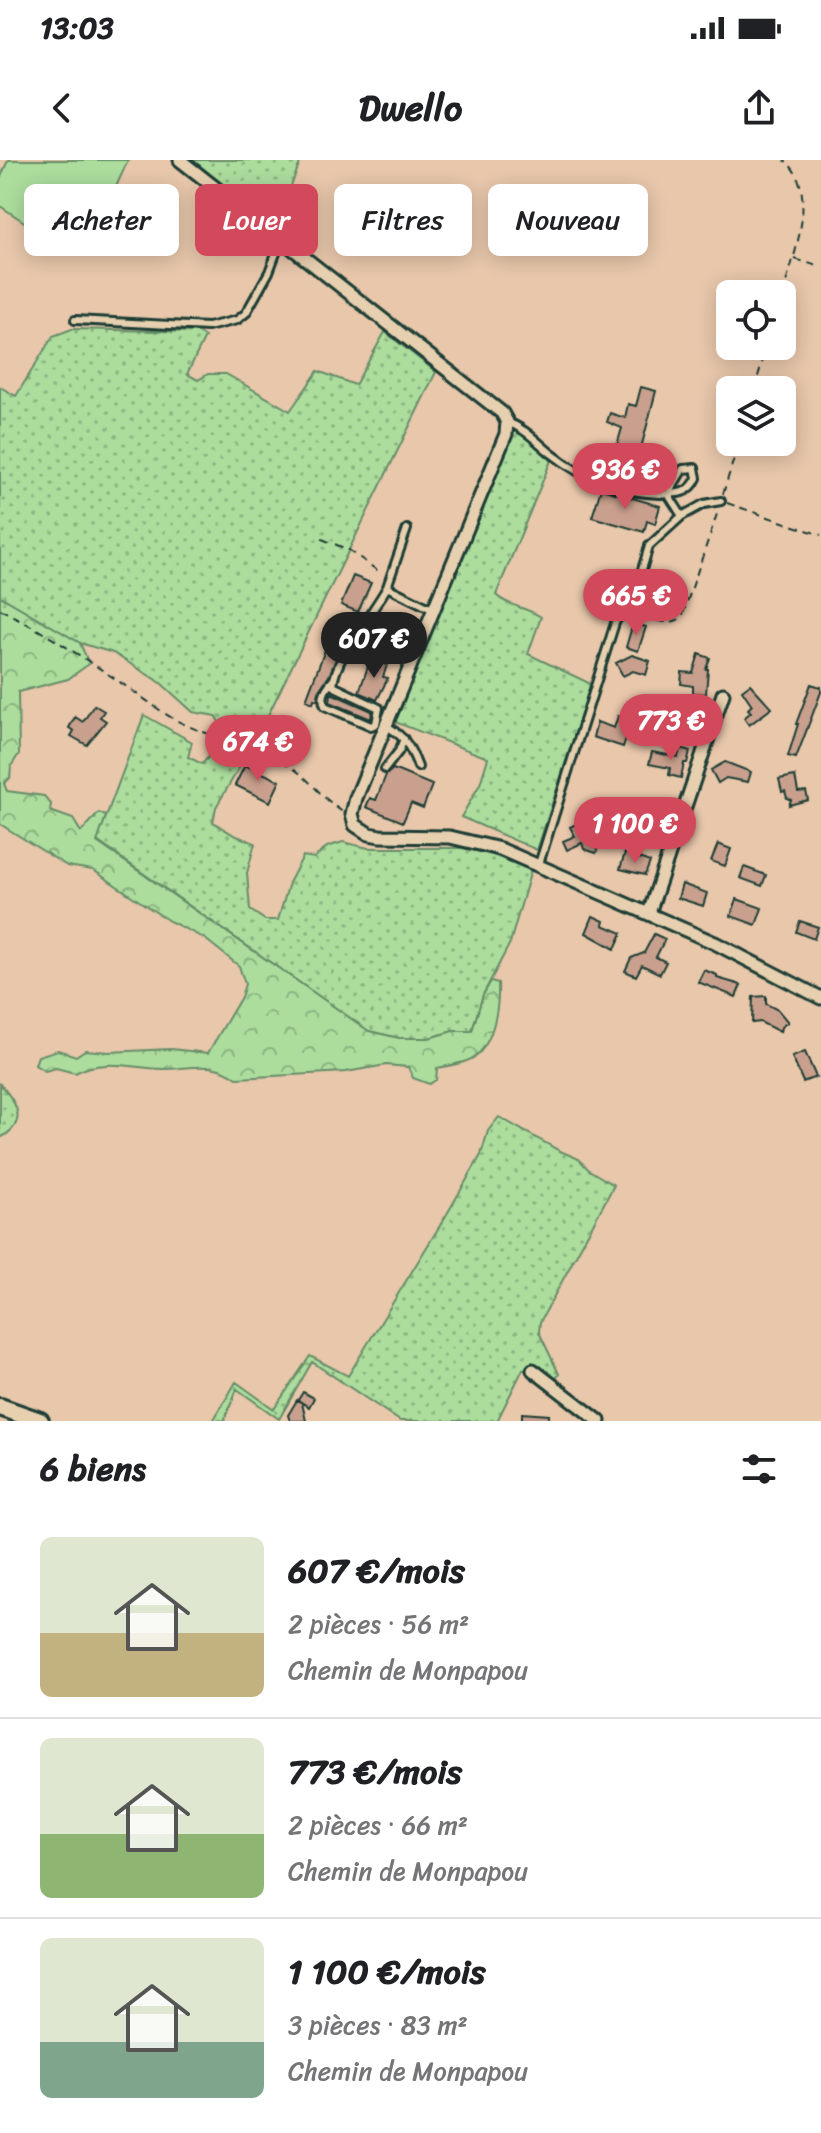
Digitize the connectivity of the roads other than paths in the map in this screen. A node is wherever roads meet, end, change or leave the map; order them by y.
1 (180, 160) edge
2 (211, 184) edge
3 (276, 256) edge
4 (302, 256) edge
5 (75, 320) dead end
6 (507, 422) junction
7 (692, 488) junction
8 (668, 494) junction
9 (721, 501) road end
10 (704, 504) junction
11 (682, 516) junction
12 (407, 529) dead end
13 (388, 584) junction
14 (434, 610) junction
15 (334, 679) junction
16 (723, 694) dead end
17 (386, 726) junction
18 (404, 739) junction
19 (418, 767) dead end
20 (385, 769) dead end
21 (539, 864) junction
22 (649, 913) junction
23 (821, 998) edge
24 (533, 1370) dead end
25 (0, 1407) edge
26 (40, 1421) edge
27 (599, 1421) edge

1 - 2 street
3 - 5 lane
4 - 6 street
6 - 8 lane
6 - 14 street
7 - 8 lane
7 - 8 lane
7 - 10 lane
8 - 11 lane
9 - 10 lane
10 - 11 lane
11 - 21 lane
12 - 13 lane
13 - 14 lane
13 - 15 lane
14 - 17 street
15 - 15 lane
16 - 22 street
17 - 18 lane
17 - 21 street
18 - 19 lane
18 - 20 lane
21 - 22 street
22 - 23 street
24 - 27 street
25 - 26 street

